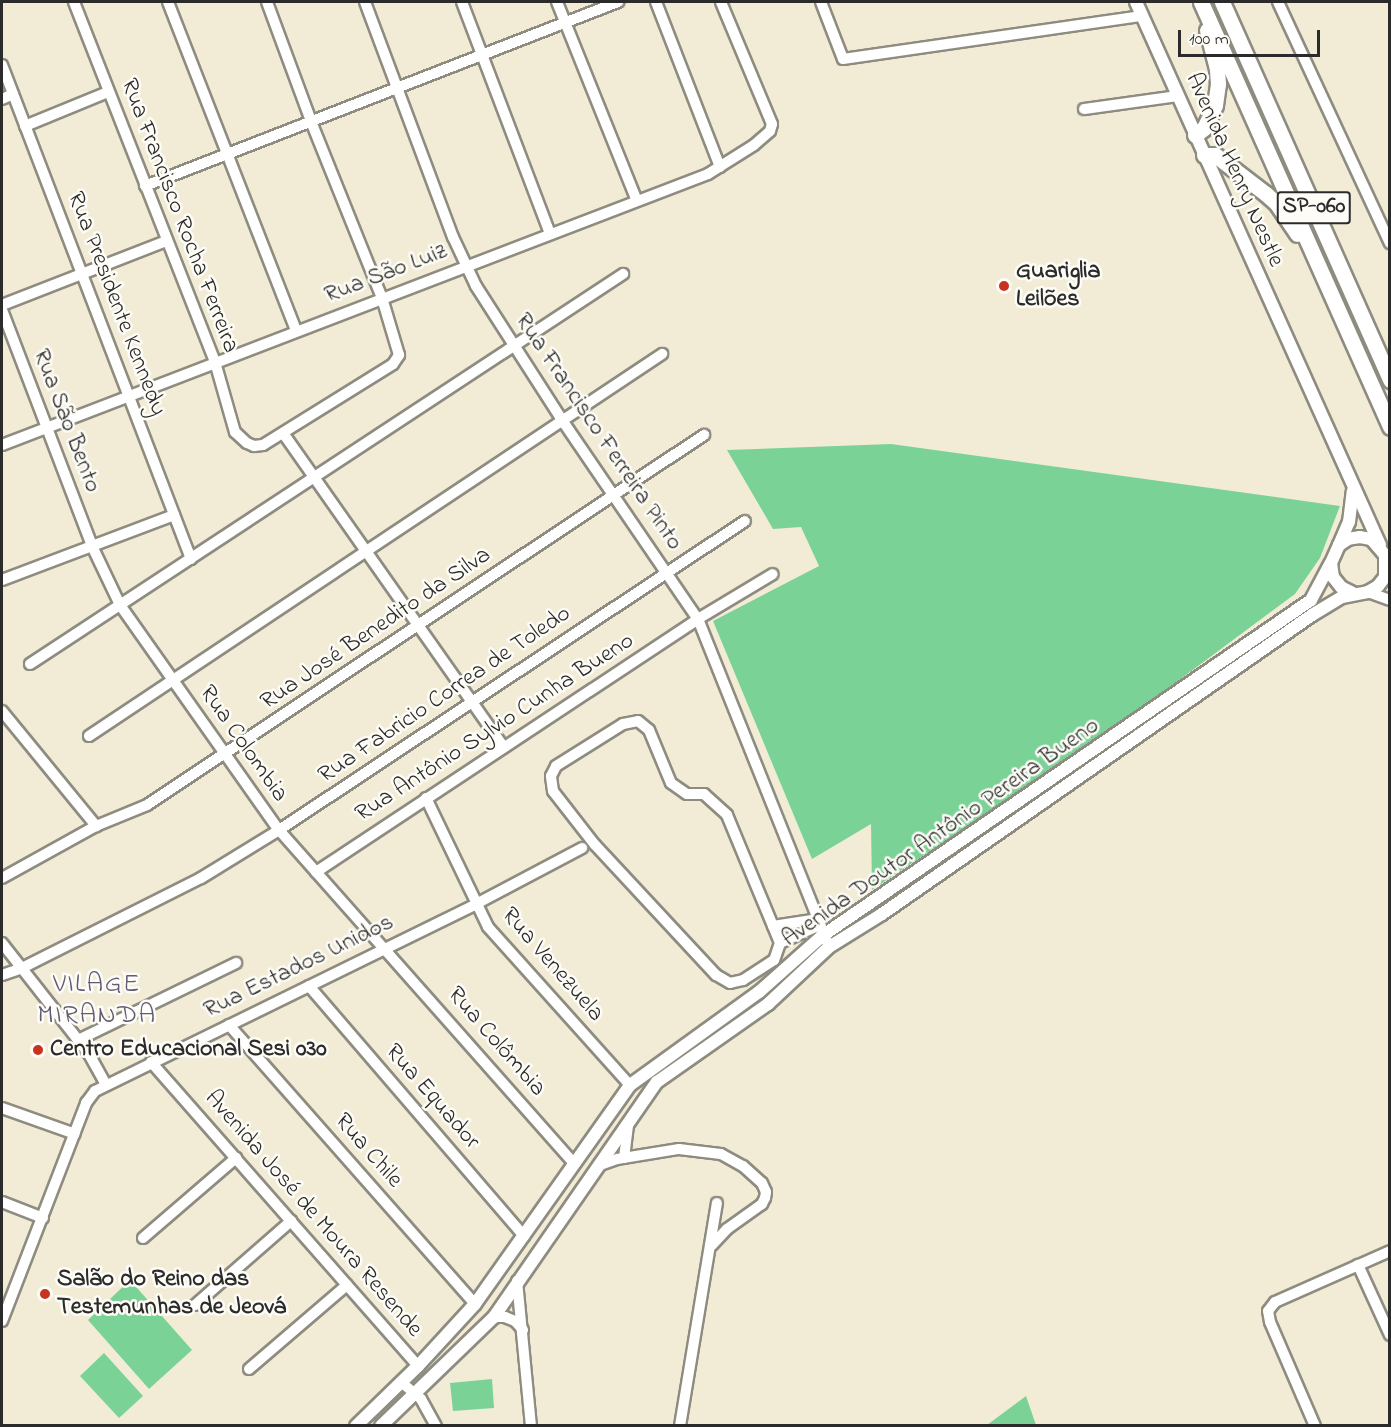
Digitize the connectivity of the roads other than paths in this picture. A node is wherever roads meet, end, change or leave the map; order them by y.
1 (74, 2) edge
2 (168, 2) edge
3 (267, 2) edge
4 (365, 2) edge
5 (462, 2) edge
6 (557, 2) edge
7 (618, 2) edge
8 (656, 2) edge
9 (722, 2) edge
10 (821, 2) edge
11 (1136, 2) edge
12 (1222, 2) edge
13 (1278, 2) edge
14 (1203, 5) edge
15 (1142, 16) junction
16 (565, 22) junction
17 (481, 56) junction
18 (2, 65) edge
19 (397, 88) junction
20 (108, 92) junction
21 (13, 94) junction
22 (1178, 96) junction
23 (2, 99) edge
24 (1084, 109) dead end
25 (311, 121) junction
26 (25, 126) junction
27 (1195, 135) junction
28 (226, 154) junction
29 (1204, 155) junction
30 (720, 167) junction
31 (145, 186) junction
32 (637, 201) junction
33 (550, 234) junction
34 (166, 241) junction
35 (1389, 243) edge
36 (467, 265) junction
37 (1322, 272) junction
38 (83, 274) junction
39 (623, 274) dead end
40 (382, 298) junction
41 (2, 306) edge
42 (2, 310) edge
43 (296, 331) junction
44 (515, 346) junction
45 (662, 354) dead end
46 (215, 362) junction
47 (1389, 380) edge
48 (129, 395) junction
49 (562, 420) junction
50 (46, 427) junction
51 (1389, 427) edge
52 (283, 433) junction
53 (704, 435) dead end
54 (2, 445) edge
55 (314, 478) junction
56 (1353, 487) junction
57 (614, 495) junction
58 (174, 515) junction
59 (745, 520) dead end
60 (1339, 545) junction
61 (92, 546) junction
62 (1380, 547) junction
63 (365, 552) junction
64 (192, 559) junction
65 (1330, 563) junction
66 (1388, 567) edge
67 (666, 573) junction
68 (773, 574) dead end
69 (2, 580) edge
70 (1368, 592) junction
71 (1353, 593) junction
72 (1389, 600) edge
73 (120, 606) junction
74 (698, 619) junction
75 (417, 626) junction
76 (30, 664) dead end
77 (172, 680) junction
78 (472, 702) junction
79 (2, 711) edge
80 (89, 736) dead end
81 (504, 747) junction
82 (225, 755) junction
83 (426, 798) junction
84 (96, 826) junction
85 (279, 830) junction
86 (582, 848) dead end
87 (316, 872) junction
88 (2, 878) edge
89 (476, 904) junction
90 (773, 926) junction
91 (820, 926) junction
92 (2, 943) edge
93 (780, 943) junction
94 (829, 947) junction
95 (385, 948) junction
96 (236, 963) dead end
97 (22, 968) junction
98 (2, 975) edge
99 (309, 986) junction
100 (229, 1024) junction
101 (78, 1040) junction
102 (151, 1062) junction
103 (106, 1085) junction
104 (630, 1085) junction
105 (2, 1108) edge
106 (629, 1120) junction
107 (75, 1134) junction
108 (236, 1158) junction
109 (624, 1158) junction
110 (574, 1164) junction
111 (598, 1168) junction
112 (587, 1183) junction
113 (2, 1202) edge
114 (717, 1203) dead end
115 (43, 1218) junction
116 (291, 1221) junction
117 (524, 1236) junction
118 (144, 1238) dead end
119 (712, 1245) junction
120 (1389, 1251) edge
121 (1358, 1265) junction
122 (517, 1281) junction
123 (347, 1285) junction
124 (475, 1304) junction
125 (195, 1305) dead end
126 (494, 1317) junction
127 (2, 1322) edge
128 (523, 1330) junction
129 (1389, 1335) edge
130 (418, 1366) junction
131 (249, 1369) dead end
132 (401, 1382) junction
133 (415, 1392) junction
134 (356, 1425) edge
135 (381, 1425) edge
136 (436, 1425) edge
137 (531, 1425) edge
138 (680, 1425) edge
139 (1315, 1425) edge

1 - 20 street, Rua Francisco Rocha Ferreira
2 - 28 street
3 - 25 street
4 - 19 street, Rua Francisco Ferreira Pinto
5 - 17 street
6 - 16 street
7 - 16 street
8 - 30 street
9 - 30 street, Rua São Luiz
10 - 15 street
11 - 15 main road, Avenida Henry Nestle
12 - 47 highway, SP-060
13 - 35 street
14 - 27 highway
14 - 37 highway, SP-060
15 - 22 main road, Avenida Henry Nestle
16 - 17 street
16 - 32 street
17 - 19 street
17 - 33 street
18 - 21 street, Rua Presidente Kennedy
19 - 25 street
19 - 36 street, Rua Francisco Ferreira Pinto
20 - 26 street
20 - 31 street, Rua Francisco Rocha Ferreira
21 - 23 street
21 - 26 street, Rua Presidente Kennedy
22 - 24 street
22 - 27 main road, Avenida Henry Nestle
25 - 28 street
25 - 40 street
26 - 38 street, Rua Presidente Kennedy
27 - 29 main road, Avenida Henry Nestle
28 - 31 street
28 - 43 street
29 - 37 highway
29 - 56 main road, Avenida Henry Nestle
30 - 32 street, Rua São Luiz
31 - 34 street, Rua Francisco Rocha Ferreira
32 - 33 street, Rua São Luiz
33 - 36 street, Rua São Luiz
34 - 38 street
34 - 46 street, Rua Francisco Rocha Ferreira
36 - 40 street, Rua São Luiz
36 - 44 street, Rua Francisco Ferreira Pinto
37 - 51 highway, SP-060
38 - 41 street
38 - 48 street, Rua Presidente Kennedy
39 - 44 street
40 - 43 street, Rua São Luiz
40 - 52 street
42 - 50 street, Rua São Bento
43 - 46 street, Rua São Luiz
44 - 49 street, Rua Francisco Ferreira Pinto
44 - 55 street
45 - 49 street
46 - 48 street, Rua São Luiz
46 - 52 street, Rua Francisco Rocha Ferreira
48 - 50 street, Rua São Luiz
48 - 58 street, Rua Presidente Kennedy
49 - 57 street, Rua Francisco Ferreira Pinto
49 - 63 street
50 - 54 street, Rua São Luiz
50 - 61 street, Rua São Bento
52 - 55 street
53 - 57 street, Rua José Benedito da Silva
55 - 63 street
55 - 64 street
56 - 60 main road
56 - 62 main road, Avenida Henry Nestle
57 - 67 street, Rua Francisco Ferreira Pinto
57 - 75 street, Rua José Benedito da Silva
58 - 61 street
58 - 64 street, Rua Presidente Kennedy
59 - 67 street, Rua Fabricio Correa de Toledo
60 - 62 main road
60 - 65 main road
61 - 69 street
61 - 73 street, Rua Colombia
62 - 66 main road
63 - 75 street
63 - 77 street
64 - 73 street
65 - 71 main road
65 - 91 main road, Avenida Doutor Antônio Pereira Bueno
66 - 70 main road
67 - 74 street, Rua Francisco Ferreira Pinto
67 - 78 street, Rua Fabricio Correa de Toledo
68 - 74 street, Rua Antônio Sylvio Cunha Bueno
70 - 71 main road
70 - 72 street
71 - 94 main road, Avenida Doutor Antônio Pereira Bueno
73 - 76 street
73 - 77 street, Rua Colombia
74 - 81 street, Rua Antônio Sylvio Cunha Bueno
74 - 91 street, Rua Francisco Ferreira Pinto
75 - 78 street
75 - 82 street, Rua José Benedito da Silva
77 - 80 street
77 - 82 street, Rua Colombia
78 - 81 street
78 - 85 street, Rua Fabricio Correa de Toledo
79 - 84 street
81 - 83 street, Rua Antônio Sylvio Cunha Bueno
82 - 84 street, Rua José Benedito da Silva
82 - 85 street, Rua Colombia
83 - 87 street, Rua Antônio Sylvio Cunha Bueno
83 - 89 street, Rua Venezuela
84 - 88 street, Rua José Benedito da Silva
85 - 87 street, Rua Colombia
85 - 97 street, Rua Fabricio Correa de Toledo
86 - 89 street, Rua Estados Unidos
87 - 95 street, Rua Colombia
89 - 95 street, Rua Estados Unidos
89 - 104 street, Rua Venezuela
90 - 91 street
90 - 93 street
90 - 93 street
91 - 93 street
91 - 94 street, Rua Francisco Ferreira Pinto
91 - 104 main road, Avenida Doutor Antônio Pereira Bueno
92 - 97 street
94 - 106 main road, Avenida Doutor Antônio Pereira Bueno
95 - 99 street, Rua Estados Unidos
95 - 110 street, Rua Colômbia
96 - 101 street
97 - 98 street, Rua Fabricio Correa de Toledo
97 - 101 street
99 - 100 street, Rua Estados Unidos
99 - 117 street, Rua Equador
100 - 102 street, Rua Estados Unidos
100 - 124 street, Rua Chile
101 - 103 street
102 - 103 street, Rua Estados Unidos
102 - 108 street, Avenida José de Moura Resende
103 - 107 street, Rua Estados Unidos
104 - 106 main road
104 - 110 main road, Avenida Doutor Antônio Pereira Bueno
105 - 107 street
106 - 109 street
106 - 111 main road, Avenida Doutor Antônio Pereira Bueno
107 - 115 street, Rua Estados Unidos
108 - 116 street, Avenida José de Moura Resende
108 - 118 street
109 - 111 street
109 - 119 street
110 - 111 main road
110 - 112 main road
110 - 117 main road, Avenida Doutor Antônio Pereira Bueno
111 - 112 main road, Avenida Doutor Antônio Pereira Bueno
112 - 122 main road, Avenida Doutor Antônio Pereira Bueno
113 - 115 street
114 - 119 street
115 - 127 street, Rua Estados Unidos
116 - 123 street, Avenida José de Moura Resende
116 - 125 street
117 - 124 main road, Avenida Doutor Antônio Pereira Bueno
119 - 138 street
120 - 121 street
121 - 129 street
121 - 139 street
122 - 126 main road, Avenida Doutor Antônio Pereira Bueno
122 - 128 street
123 - 130 street, Avenida José de Moura Resende
123 - 131 street
124 - 130 main road, Avenida Doutor Antônio Pereira Bueno
126 - 128 street
126 - 133 main road, Avenida Doutor Antônio Pereira Bueno
128 - 137 street
130 - 132 main road, Avenida Doutor Antônio Pereira Bueno
132 - 133 street
132 - 134 main road, Avenida Doutor Antônio Pereira Bueno
133 - 135 main road, Avenida Doutor Antônio Pereira Bueno
133 - 136 street

